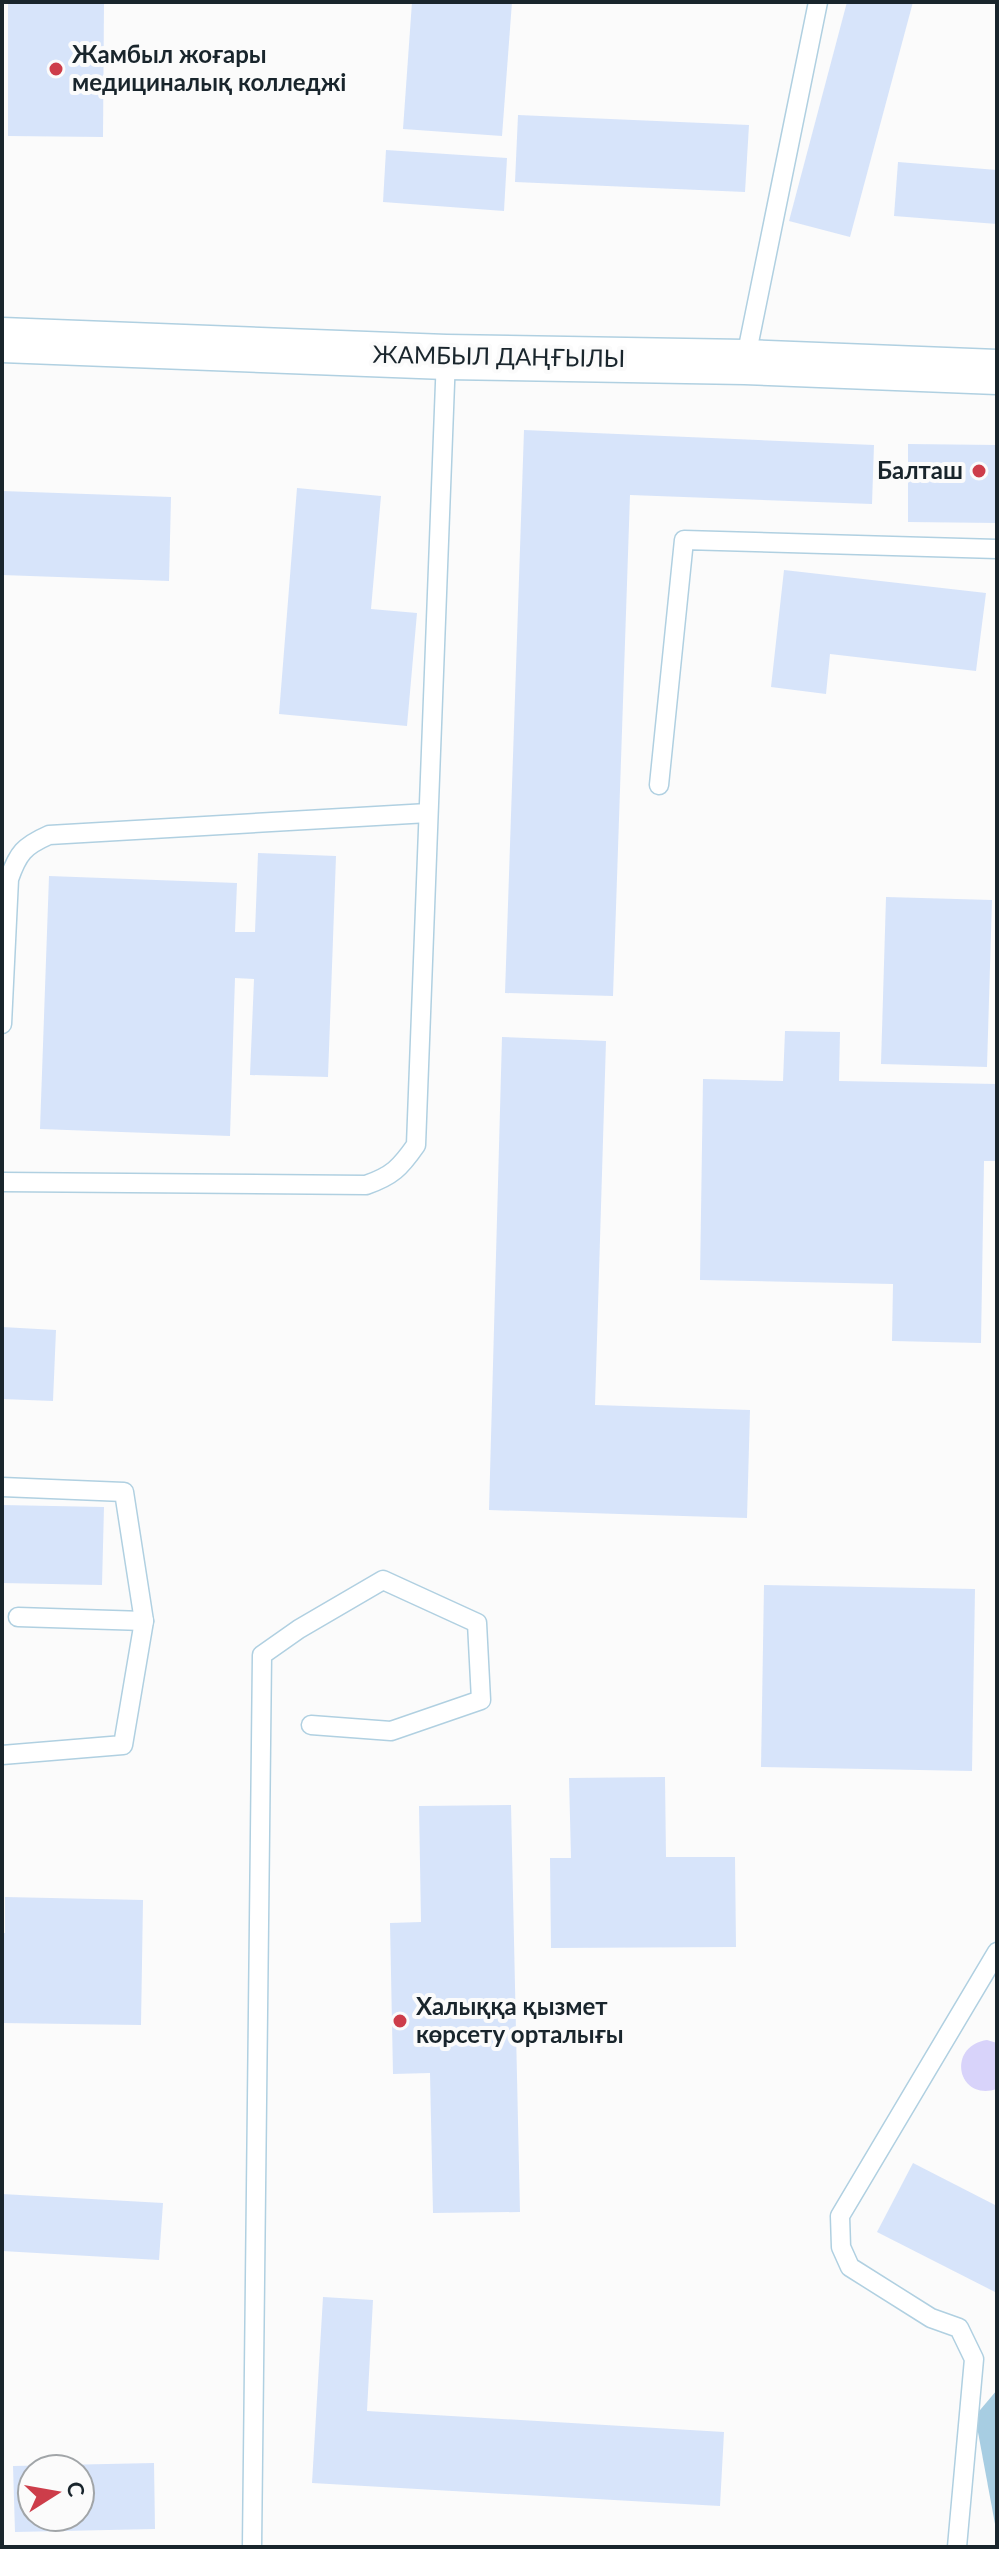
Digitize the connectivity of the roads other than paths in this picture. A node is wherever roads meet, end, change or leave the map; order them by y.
1 (818, 2) edge
2 (2, 323) edge
3 (2, 340) edge
4 (62, 342) junction
5 (446, 357) junction
6 (745, 362) junction
7 (997, 372) edge
8 (997, 549) edge
9 (659, 785) dead end
10 (428, 813) junction
11 (2, 1024) edge
12 (2, 1182) edge
13 (2, 1487) edge
14 (18, 1617) dead end
15 (144, 1621) junction
16 (311, 1725) dead end
17 (2, 1755) edge
18 (997, 1952) edge
19 (252, 2547) edge
20 (957, 2547) edge

1 - 6 lane
2 - 4 main road
3 - 4 main road, ЖАМБЫЛ ДАҢҒЫЛЫ
4 - 5 main road, ЖАМБЫЛ ДАҢҒЫЛЫ
5 - 6 main road, ЖАМБЫЛ ДАҢҒЫЛЫ
5 - 10 lane
6 - 7 main road, ЖАМБЫЛ ДАҢҒЫЛЫ
8 - 9 lane
10 - 11 lane
10 - 12 lane
13 - 15 lane
14 - 15 lane
15 - 17 lane
16 - 19 lane
18 - 20 lane

